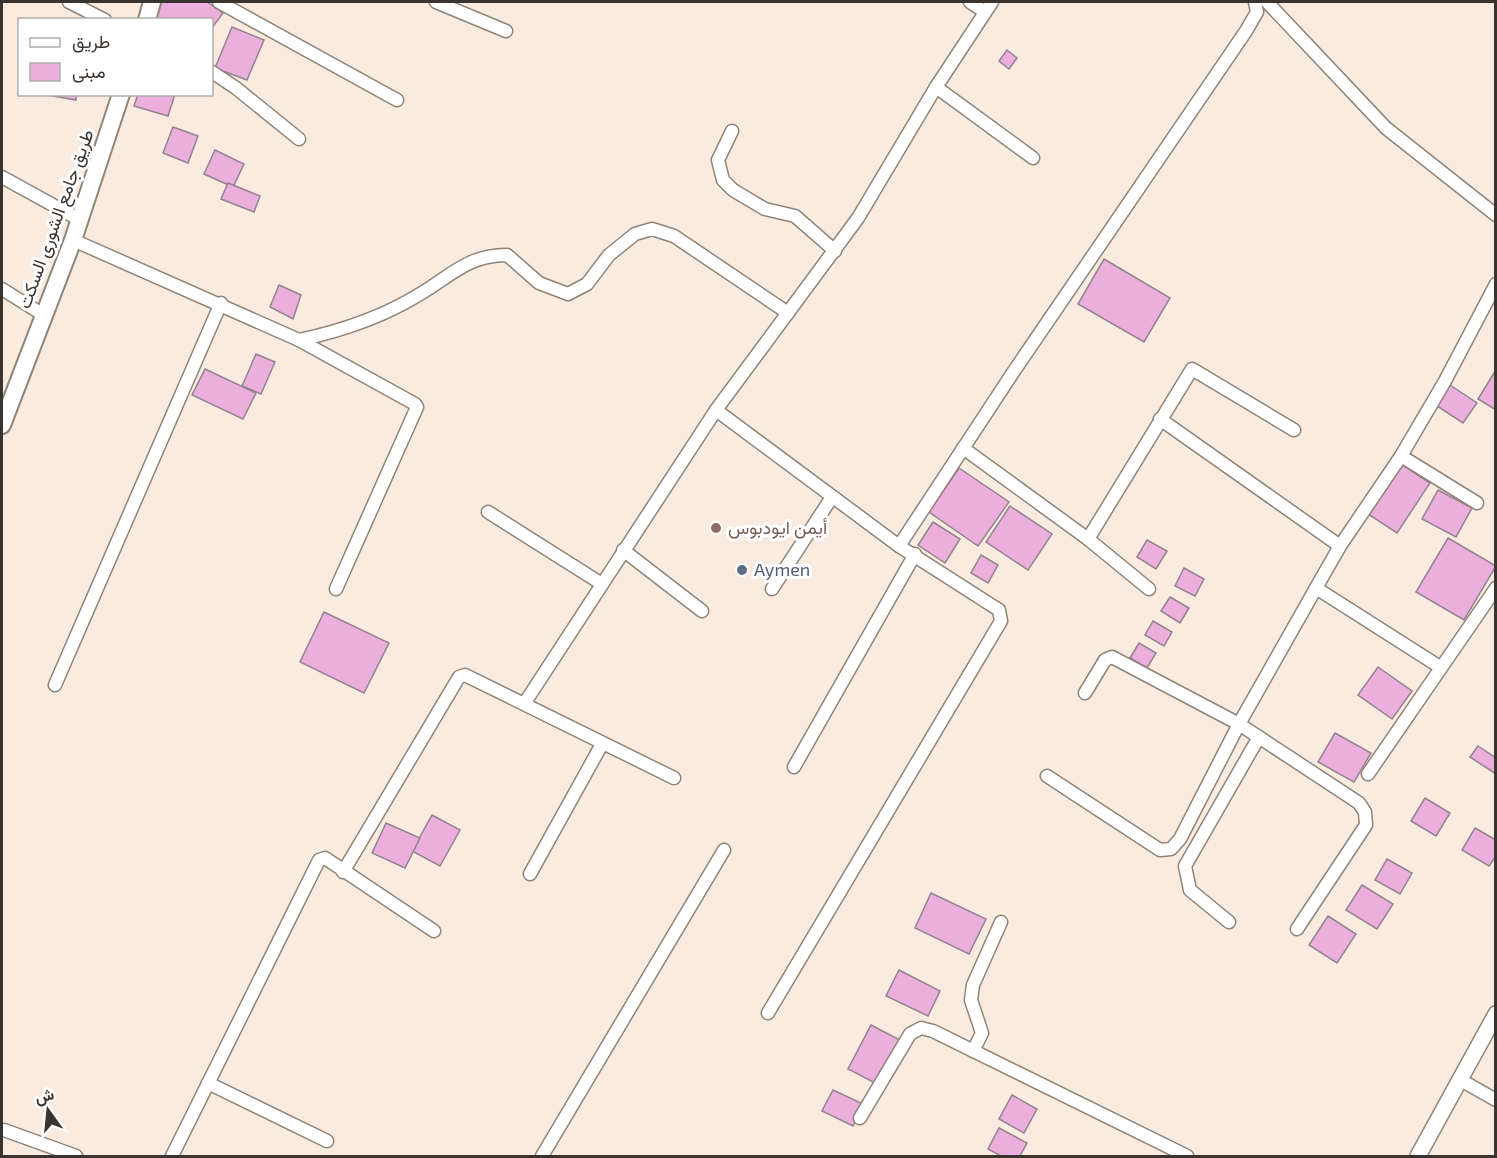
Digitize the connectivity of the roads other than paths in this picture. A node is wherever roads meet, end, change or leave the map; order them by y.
1 (69, 2) edge
2 (152, 2) edge
3 (219, 2) edge
4 (436, 2) edge
5 (970, 2) edge
6 (1255, 2) edge
7 (1267, 2) edge
8 (989, 7) edge
9 (101, 18) edge
10 (148, 18) edge
11 (506, 31) dead end
12 (213, 73) edge
13 (936, 87) junction
14 (120, 96) edge
15 (397, 100) dead end
16 (732, 132) dead end
17 (299, 139) dead end
18 (1033, 158) dead end
19 (2, 177) edge
20 (1496, 215) edge
21 (80, 220) junction
22 (73, 240) junction
23 (835, 251) junction
24 (1496, 284) edge
25 (2, 290) edge
26 (221, 303) junction
27 (788, 313) junction
28 (42, 314) junction
29 (299, 340) junction
30 (716, 410) junction
31 (1160, 418) junction
32 (2, 425) edge
33 (1294, 430) dead end
34 (963, 448) junction
35 (1401, 456) junction
36 (832, 497) junction
37 (1477, 503) dead end
38 (488, 512) dead end
39 (1088, 539) junction
40 (899, 546) junction
41 (1340, 546) junction
42 (624, 550) junction
43 (915, 554) junction
44 (602, 584) junction
45 (1316, 588) junction
46 (1496, 588) edge
47 (336, 589) dead end
48 (772, 589) dead end
49 (1149, 589) dead end
50 (702, 611) dead end
51 (1440, 667) junction
52 (56, 685) dead end
53 (1085, 693) dead end
54 (524, 704) junction
55 (1239, 724) junction
56 (1259, 737) junction
57 (602, 744) junction
58 (795, 767) dead end
59 (1368, 774) dead end
60 (1047, 776) dead end
61 (674, 778) dead end
62 (724, 850) dead end
63 (343, 872) junction
64 (530, 874) dead end
65 (1001, 922) dead end
66 (1229, 922) dead end
67 (1298, 929) dead end
68 (434, 931) dead end
69 (768, 1013) dead end
70 (1496, 1014) edge
71 (973, 1051) junction
72 (1460, 1079) junction
73 (208, 1083) junction
74 (1496, 1100) edge
75 (860, 1118) dead end
76 (4, 1130) dead end
77 (327, 1141) dead end
78 (76, 1156) edge
79 (172, 1156) edge
80 (542, 1156) edge
81 (1187, 1156) edge
82 (1418, 1156) edge

1 - 9 street
2 - 10 main road
3 - 15 street
4 - 11 street
5 - 8 street
6 - 34 street
7 - 20 street
8 - 13 street
12 - 17 street
13 - 18 street
13 - 23 street
14 - 21 main road, طريق جامع الشورى السكت
16 - 23 street
19 - 21 street
21 - 22 main road, طريق جامع الشورى السكت
22 - 26 street
22 - 28 main road, طريق جامع الشورى السكت
23 - 27 street
24 - 35 street
25 - 28 street
26 - 29 street
26 - 52 street
27 - 29 street
27 - 30 street
28 - 32 main road, طريق جامع الشورى السكت
29 - 47 street
30 - 36 street
30 - 42 street
31 - 33 street
31 - 39 street
31 - 41 street
34 - 39 street
34 - 40 street
35 - 37 street
35 - 41 street
36 - 40 street
36 - 48 street
38 - 44 street
39 - 49 street
40 - 43 street
41 - 45 street
42 - 44 street
42 - 50 street
43 - 58 street
43 - 69 street
44 - 54 street
45 - 51 street
45 - 55 street
46 - 51 street
51 - 59 street
53 - 55 street
54 - 57 street
54 - 63 street
55 - 56 street
55 - 60 street
56 - 66 street
56 - 67 street
57 - 61 street
57 - 64 street
62 - 80 street
63 - 68 street
63 - 73 street
65 - 71 street
70 - 72 street
71 - 75 street
71 - 81 street
72 - 74 street
72 - 82 street
73 - 77 street
73 - 79 street
76 - 78 street

